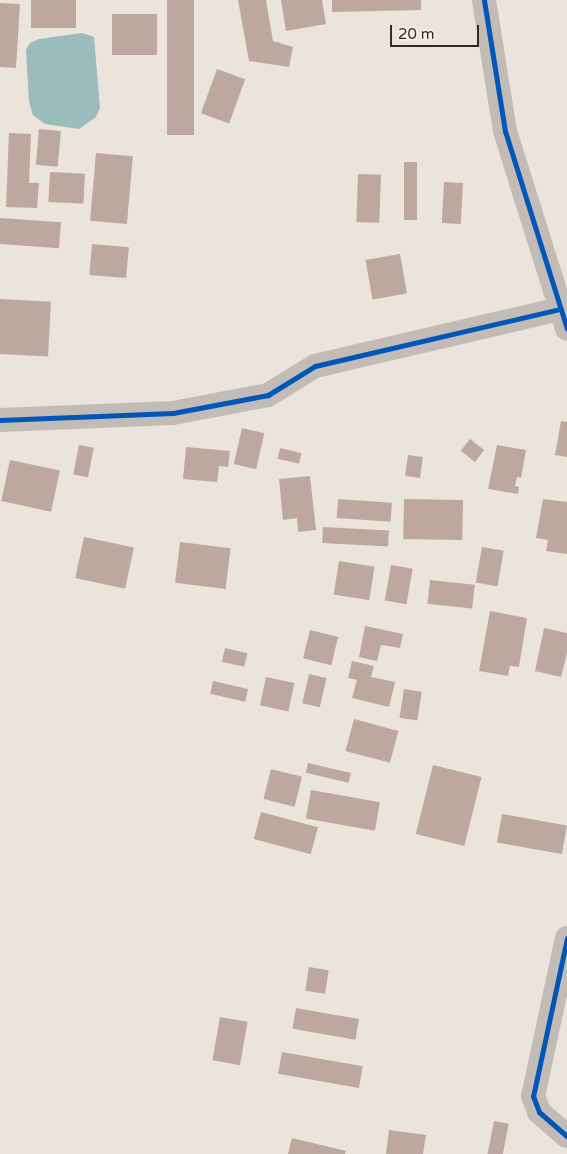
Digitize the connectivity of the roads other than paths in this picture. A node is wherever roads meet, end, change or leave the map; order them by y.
1 (484, 0) edge
2 (564, 319) edge
3 (0, 420) edge
4 (567, 938) edge
5 (567, 1136) edge

1 - 2 street
2 - 3 street
4 - 5 street

